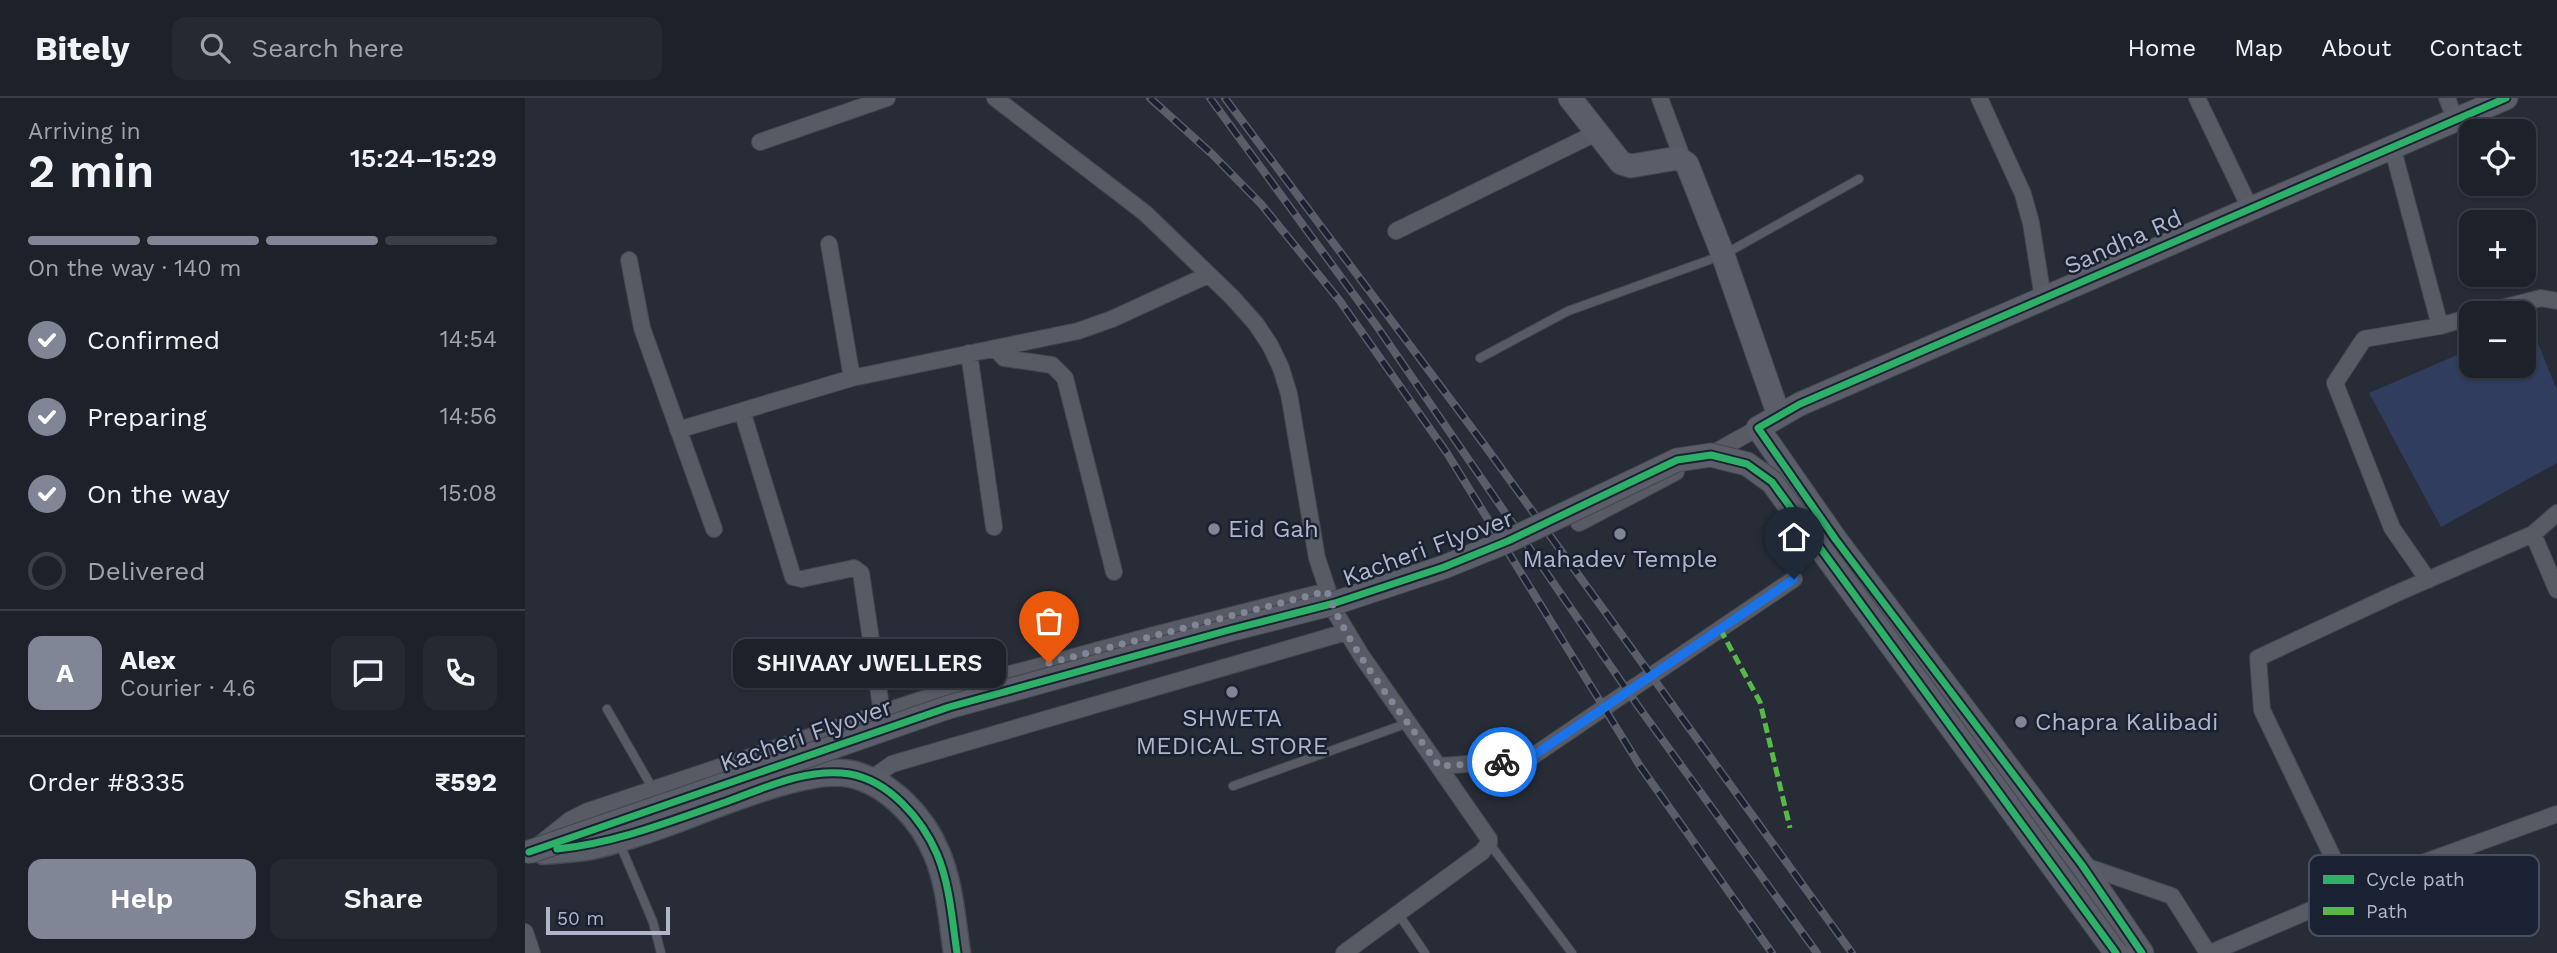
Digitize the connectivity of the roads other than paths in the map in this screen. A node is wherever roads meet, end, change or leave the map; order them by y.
1 (887, 98) edge
2 (995, 98) edge
3 (1570, 98) edge
4 (1660, 98) edge
5 (1979, 98) edge
6 (2197, 98) edge
7 (2506, 98) edge
8 (2451, 109) edge
9 (1596, 133) junction
10 (760, 142) dead end
11 (2392, 146) junction
12 (1683, 160) junction
13 (1859, 179) dead end
14 (2250, 208) junction
15 (1396, 231) dead end
16 (829, 244) dead end
17 (1723, 255) junction
18 (629, 260) dead end
19 (1208, 275) junction
20 (2043, 298) junction
21 (2530, 301) edge
22 (2557, 301) edge
23 (2459, 320) edge
24 (2440, 326) junction
25 (995, 348) junction
26 (969, 353) junction
27 (1480, 358) dead end
28 (852, 378) junction
29 (742, 411) junction
30 (1779, 416) junction
31 (1758, 428) junction
32 (678, 430) junction
33 (2557, 513) edge
34 (1579, 523) dead end
35 (994, 527) dead end
36 (714, 529) dead end
37 (2533, 534) junction
38 (1114, 572) dead end
39 (1794, 579) dead end
40 (2428, 580) junction
41 (2557, 590) edge
42 (1327, 591) junction
43 (1346, 632) junction
44 (607, 709) dead end
45 (882, 713) junction
46 (1409, 723) junction
47 (1439, 766) junction
48 (868, 781) junction
49 (1233, 786) dead end
50 (653, 789) junction
51 (2557, 814) edge
52 (617, 838) junction
53 (1489, 844) junction
54 (527, 853) edge
55 (2332, 855) edge
56 (2444, 855) edge
57 (2082, 865) junction
58 (2309, 910) edge
59 (1397, 912) junction
60 (525, 932) edge
61 (532, 953) edge
62 (661, 953) edge
63 (957, 953) edge
64 (1344, 953) edge
65 (1425, 953) edge
66 (1572, 953) edge
67 (2116, 953) edge
68 (2142, 953) edge
69 (2209, 953) edge

1 - 10 street
2 - 19 street
3 - 9 street
4 - 12 street
5 - 20 street
6 - 14 street
7 - 8 street, Sandha Rd
8 - 11 street, Sandha Rd
9 - 12 street
9 - 15 street
11 - 14 street, Sandha Rd
11 - 24 street
12 - 17 street
13 - 17 lane
14 - 20 street, Sandha Rd
16 - 28 street
17 - 27 lane
17 - 30 street
18 - 32 street
19 - 25 street
19 - 42 street
20 - 30 street, Sandha Rd
21 - 22 street
23 - 24 street
24 - 40 street
25 - 26 street
25 - 38 street
26 - 28 street
26 - 35 street
28 - 29 street
29 - 32 street
29 - 45 street
30 - 31 street, Sandha Rd
31 - 34 street
31 - 57 street
32 - 36 street
33 - 37 street
37 - 40 street
37 - 41 street
39 - 47 street
40 - 55 street
42 - 43 street
42 - 45 street
43 - 46 street
43 - 48 street
44 - 50 lane
45 - 50 street
46 - 47 street
46 - 49 lane
47 - 53 street
48 - 52 main road
48 - 63 main road
50 - 54 street
51 - 56 street
52 - 54 main road
52 - 62 lane
53 - 59 street
53 - 66 lane
54 - 67 street, Kacheri Flyover, bridge
57 - 68 street
57 - 69 street
58 - 69 street
59 - 64 street
59 - 65 lane
60 - 61 street

